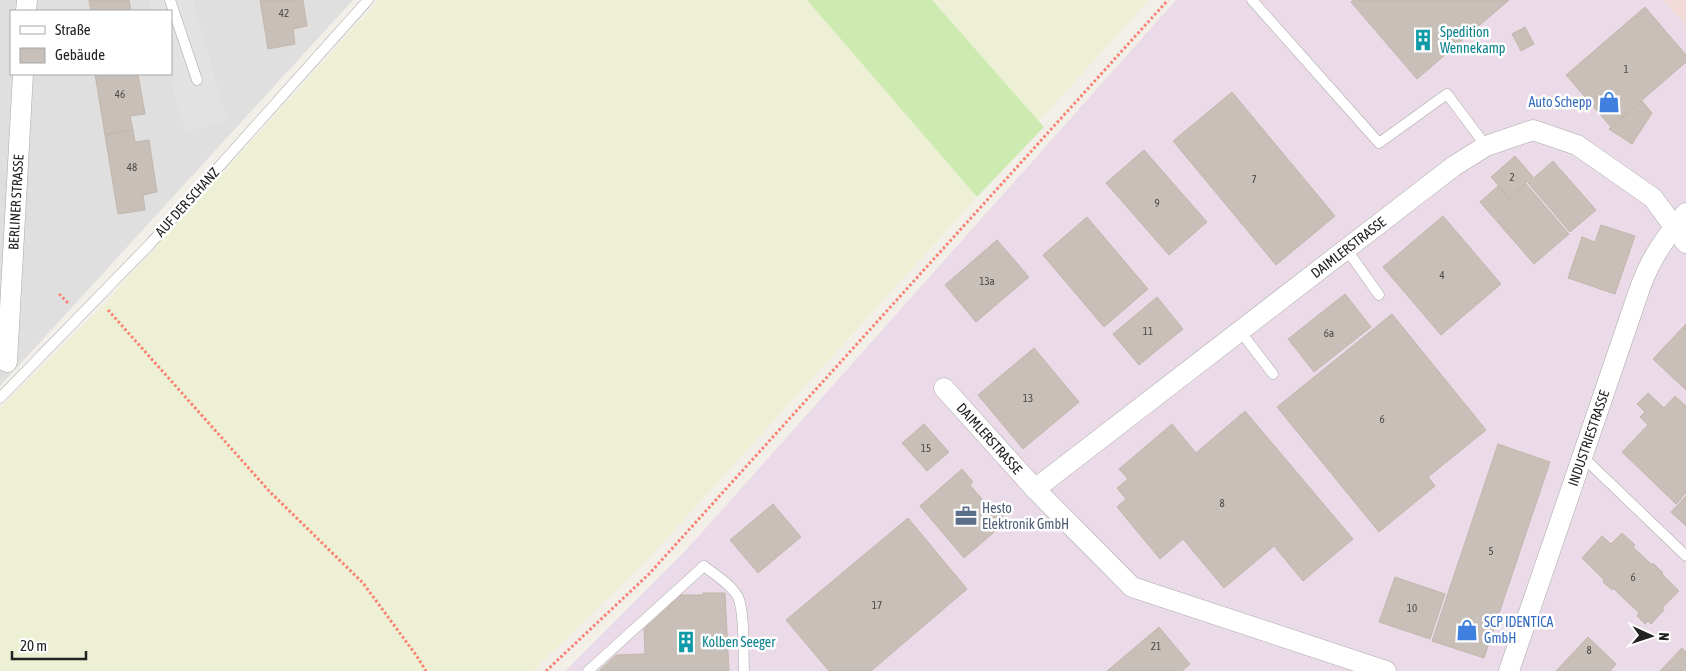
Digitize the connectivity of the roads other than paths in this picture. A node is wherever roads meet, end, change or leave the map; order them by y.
1 (170, 0) edge
2 (368, 0) edge
3 (1252, 0) edge
4 (23, 75) edge
5 (197, 80) dead end
6 (1486, 146) junction
7 (1682, 227) edge
8 (1347, 250) junction
9 (1379, 295) dead end
10 (1240, 331) junction
11 (7, 362) dead end
12 (1273, 374) dead end
13 (944, 388) dead end
14 (0, 398) edge
15 (1582, 456) junction
16 (1035, 489) junction
17 (1686, 556) edge
18 (588, 671) edge
19 (744, 671) edge
20 (1386, 671) edge
21 (1509, 671) edge

1 - 5 lane
2 - 14 lane, AUF DER SCHANZ
3 - 6 lane
4 - 11 street, BERLINER STRASSE
6 - 7 street, DAIMLERSTRASSE
6 - 8 street, DAIMLERSTRASSE
7 - 15 street, INDUSTRIESTRASSE
8 - 9 lane
8 - 10 street, DAIMLERSTRASSE
10 - 12 lane
10 - 16 street, DAIMLERSTRASSE
13 - 16 street, DAIMLERSTRASSE
15 - 17 lane
15 - 21 street, INDUSTRIESTRASSE
16 - 20 street, DAIMLERSTRASSE
18 - 19 lane

